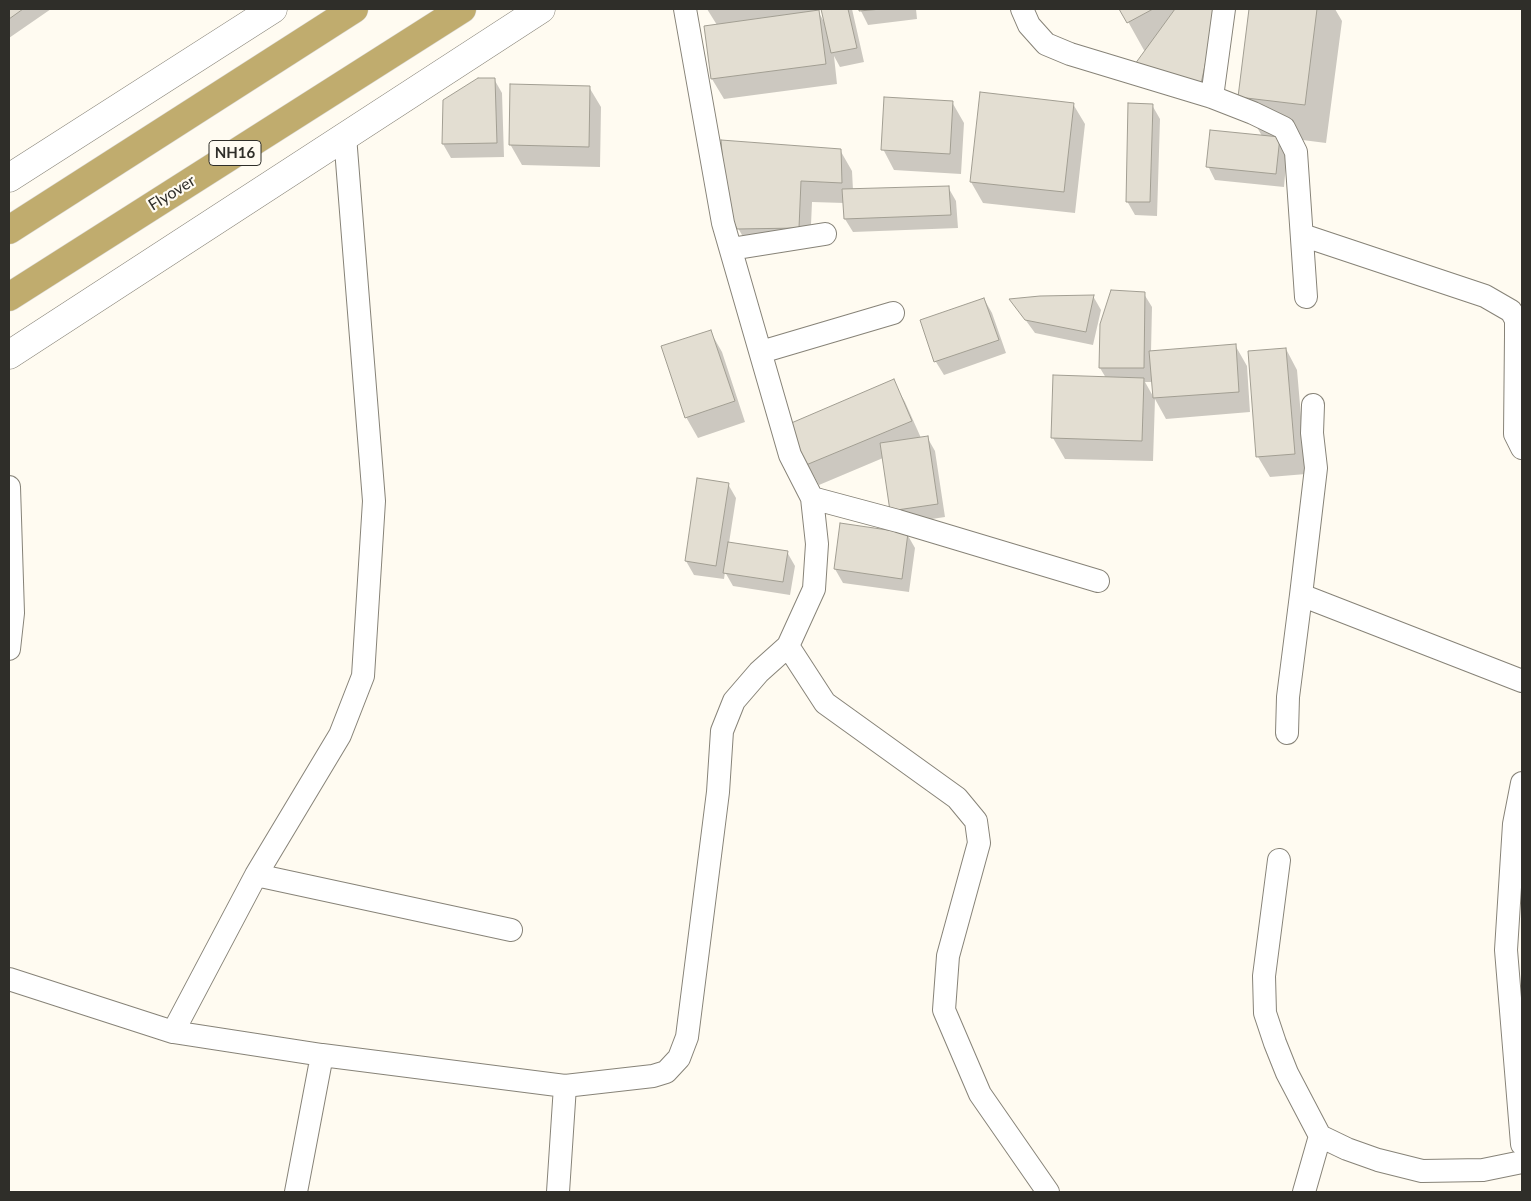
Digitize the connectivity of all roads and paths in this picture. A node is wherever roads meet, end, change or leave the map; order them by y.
1 (273, 9) edge
2 (354, 9) edge
3 (462, 9) edge
4 (541, 9) edge
5 (685, 9) edge
6 (1022, 9) edge
7 (1224, 9) edge
8 (1212, 96) junction
9 (345, 136) junction
10 (9, 178) edge
11 (9, 230) edge
12 (826, 234) dead end
13 (1302, 236) junction
14 (731, 249) junction
15 (9, 297) edge
16 (1306, 297) dead end
17 (893, 312) dead end
18 (761, 352) junction
19 (9, 354) edge
20 (1313, 405) dead end
21 (1522, 448) edge
22 (9, 487) edge
23 (812, 498) junction
24 (1098, 581) dead end
25 (1301, 595) junction
26 (788, 646) junction
27 (9, 649) edge
28 (1522, 681) edge
29 (1287, 734) dead end
30 (1522, 783) edge
31 (1518, 825) edge
32 (1279, 860) dead end
33 (256, 875) junction
34 (511, 930) dead end
35 (9, 979) edge
36 (173, 1032) junction
37 (322, 1055) junction
38 (565, 1086) junction
39 (1320, 1136) junction
40 (1522, 1144) edge
41 (1522, 1162) edge
42 (296, 1192) edge
43 (558, 1192) edge
44 (1048, 1192) edge
45 (1304, 1192) edge

1 - 10 street
2 - 11 highway
3 - 15 highway, Flyover / NH16
4 - 9 street
5 - 14 street
6 - 8 street
7 - 8 street
8 - 13 street
9 - 19 street
9 - 33 street
12 - 14 street
13 - 16 street
13 - 21 street
14 - 18 street
17 - 18 street
18 - 23 street
20 - 25 street
22 - 27 street
23 - 24 street
23 - 26 street
25 - 28 street
25 - 29 street
26 - 38 street
26 - 44 street
30 - 31 street
31 - 40 street
32 - 39 street
33 - 34 street
33 - 36 street
35 - 36 street
36 - 37 street
37 - 38 street
37 - 42 street
38 - 43 street
39 - 41 street
39 - 45 street

